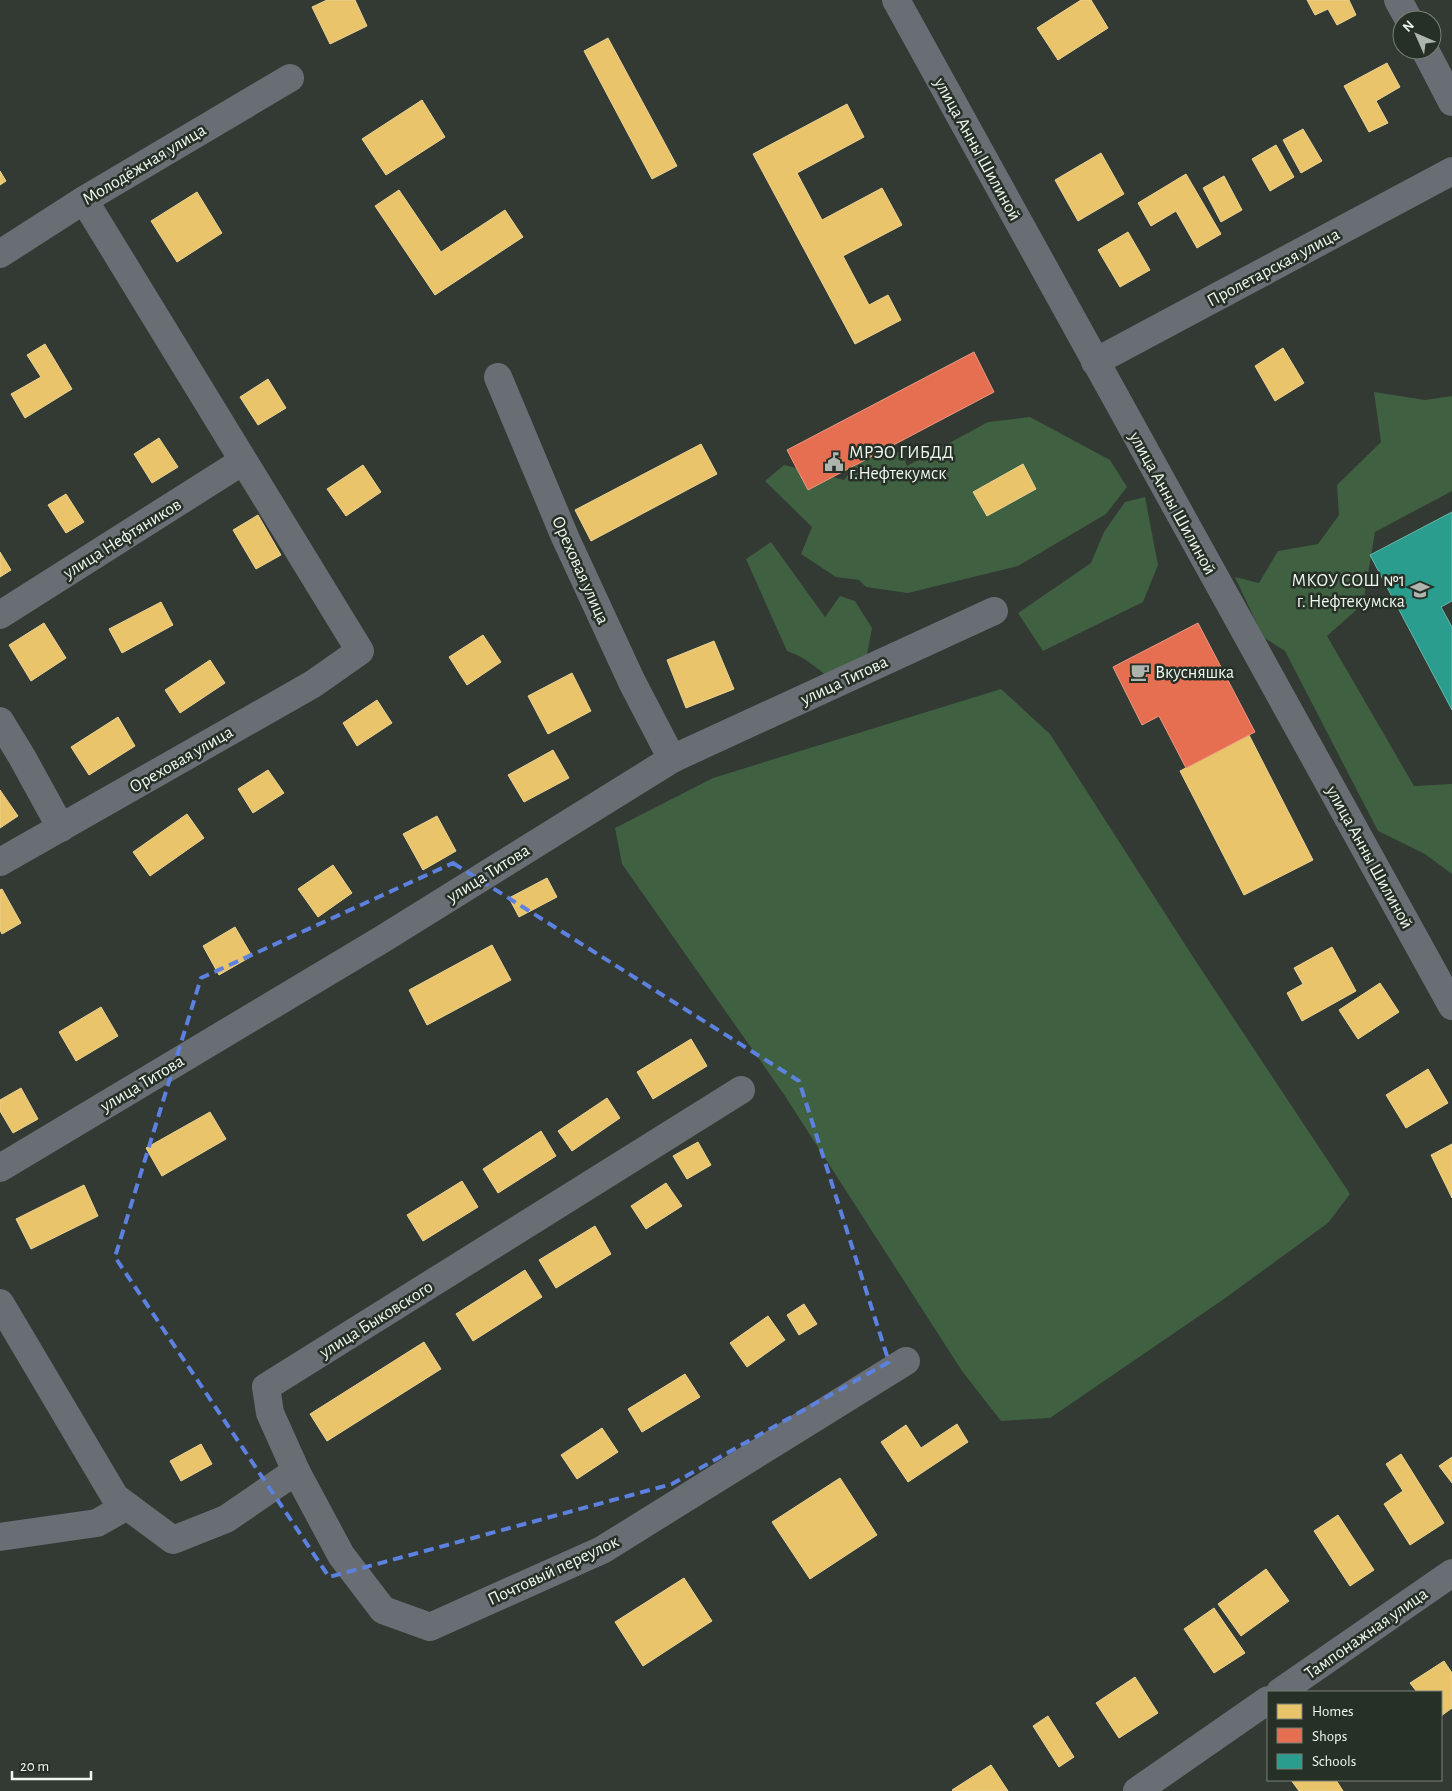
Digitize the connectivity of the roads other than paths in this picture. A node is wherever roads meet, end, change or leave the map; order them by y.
1 (896, 0) edge
2 (1430, 60) edge
3 (290, 78) dead end
4 (1452, 102) edge
5 (1452, 171) edge
6 (84, 200) junction
7 (0, 254) edge
8 (1095, 362) junction
9 (498, 377) dead end
10 (243, 461) junction
11 (994, 611) dead end
12 (0, 615) edge
13 (0, 721) edge
14 (672, 759) junction
15 (61, 828) junction
16 (0, 862) edge
17 (1452, 1006) edge
18 (741, 1090) dead end
19 (0, 1168) edge
20 (0, 1303) edge
21 (906, 1361) dead end
22 (296, 1470) junction
23 (121, 1502) junction
24 (0, 1537) edge
25 (1452, 1573) edge
26 (1281, 1691) edge
27 (1267, 1701) edge
28 (1137, 1791) edge

1 - 8 street, улица Анны Шилиной
2 - 4 street
3 - 6 street, Молодёжная улица
5 - 8 street, Пролетарская улица
6 - 7 street, Молодёжная улица
6 - 10 street
8 - 17 street, улица Анны Шилиной
9 - 14 street, Ореховая улица
10 - 12 street, улица Нефтяников
10 - 15 street, Ореховая улица
11 - 14 street, улица Титова
13 - 15 street
14 - 19 street, улица Титова
15 - 16 street, Ореховая улица
18 - 22 street, улица Быковского
20 - 23 street
21 - 22 street, Почтовый переулок
22 - 23 street
23 - 24 street
25 - 26 street, Тампонажная улица
27 - 28 street

